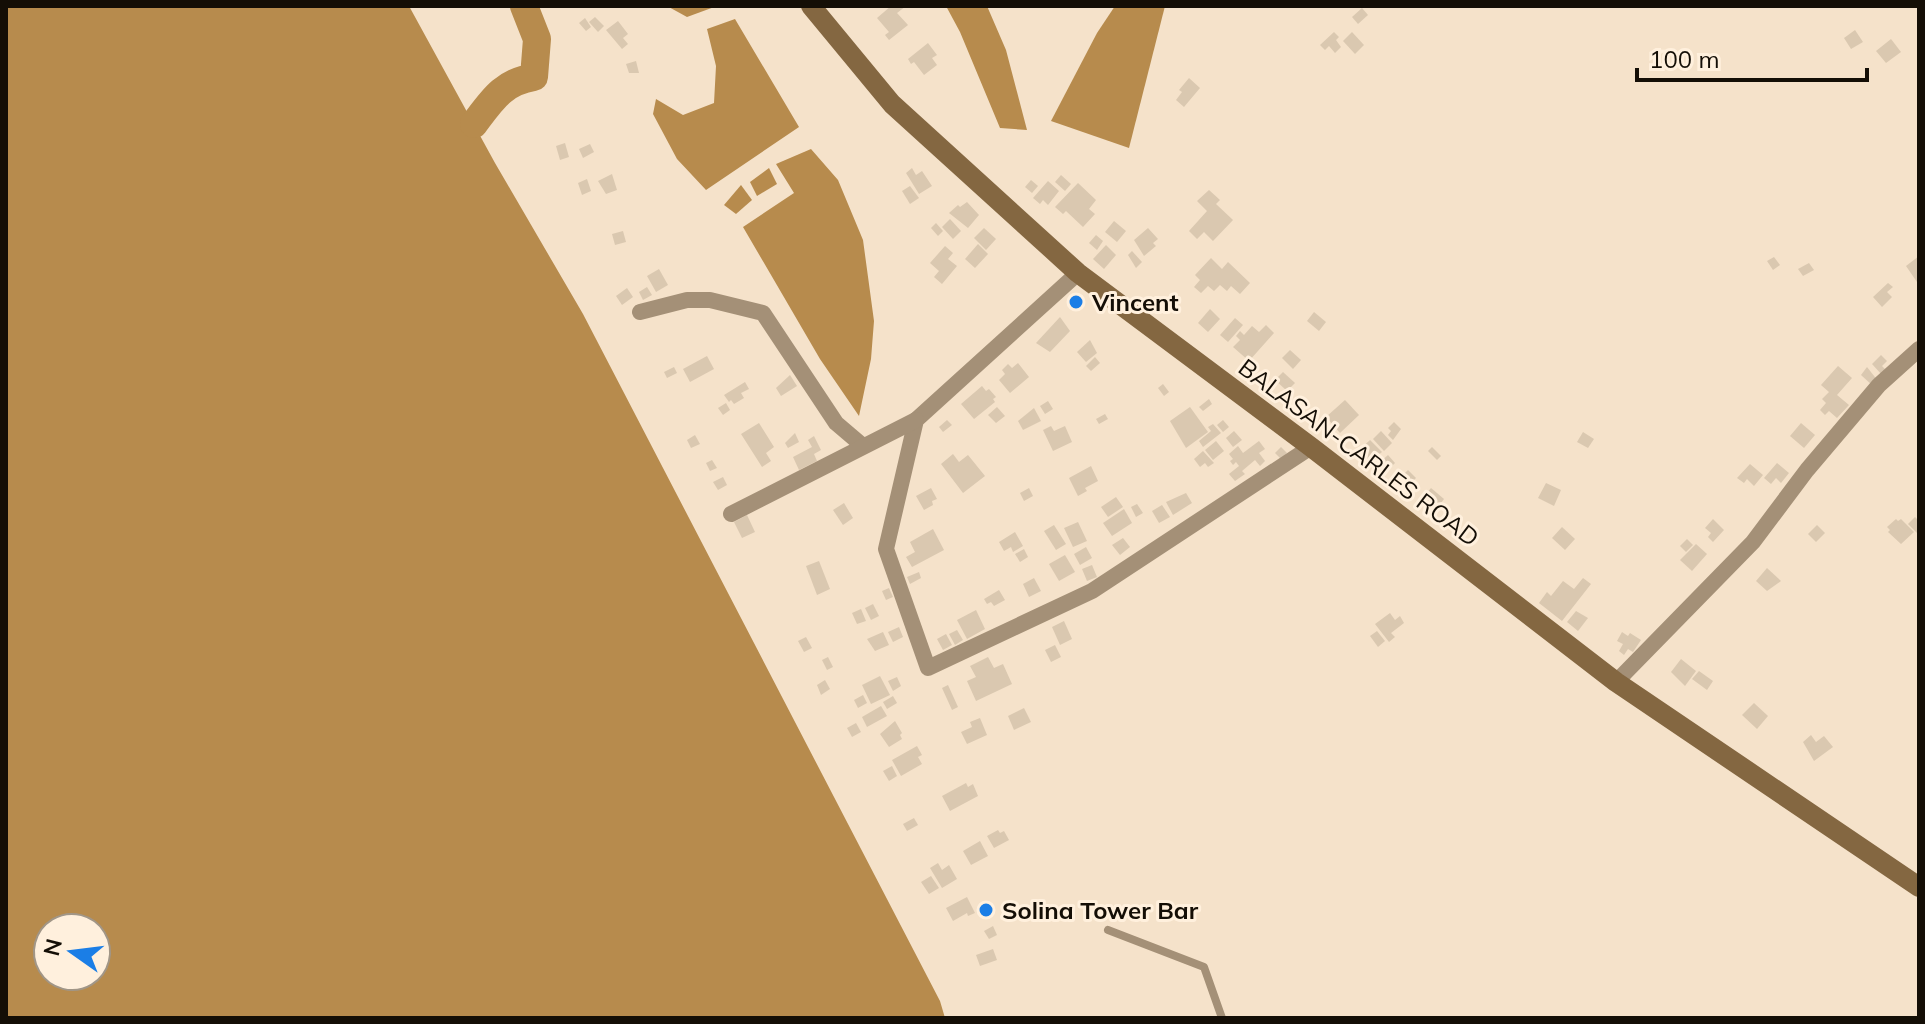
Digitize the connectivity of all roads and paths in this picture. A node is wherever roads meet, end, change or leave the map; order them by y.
1 (811, 6) edge
2 (1078, 273) junction
3 (640, 312) dead end
4 (1919, 349) edge
5 (916, 420) junction
6 (863, 446) junction
7 (1311, 447) junction
8 (731, 514) dead end
9 (1616, 682) junction
10 (1919, 887) edge
11 (1108, 930) dead end
12 (1222, 1018) edge

1 - 2 main road, BALASAN-CARLES ROAD
2 - 5 street
2 - 7 main road, BALASAN-CARLES ROAD
3 - 6 street
4 - 9 street
5 - 6 street
5 - 7 street
6 - 8 street
7 - 9 main road, BALASAN-CARLES ROAD
9 - 10 main road, BALASAN-CARLES ROAD
11 - 12 lane

